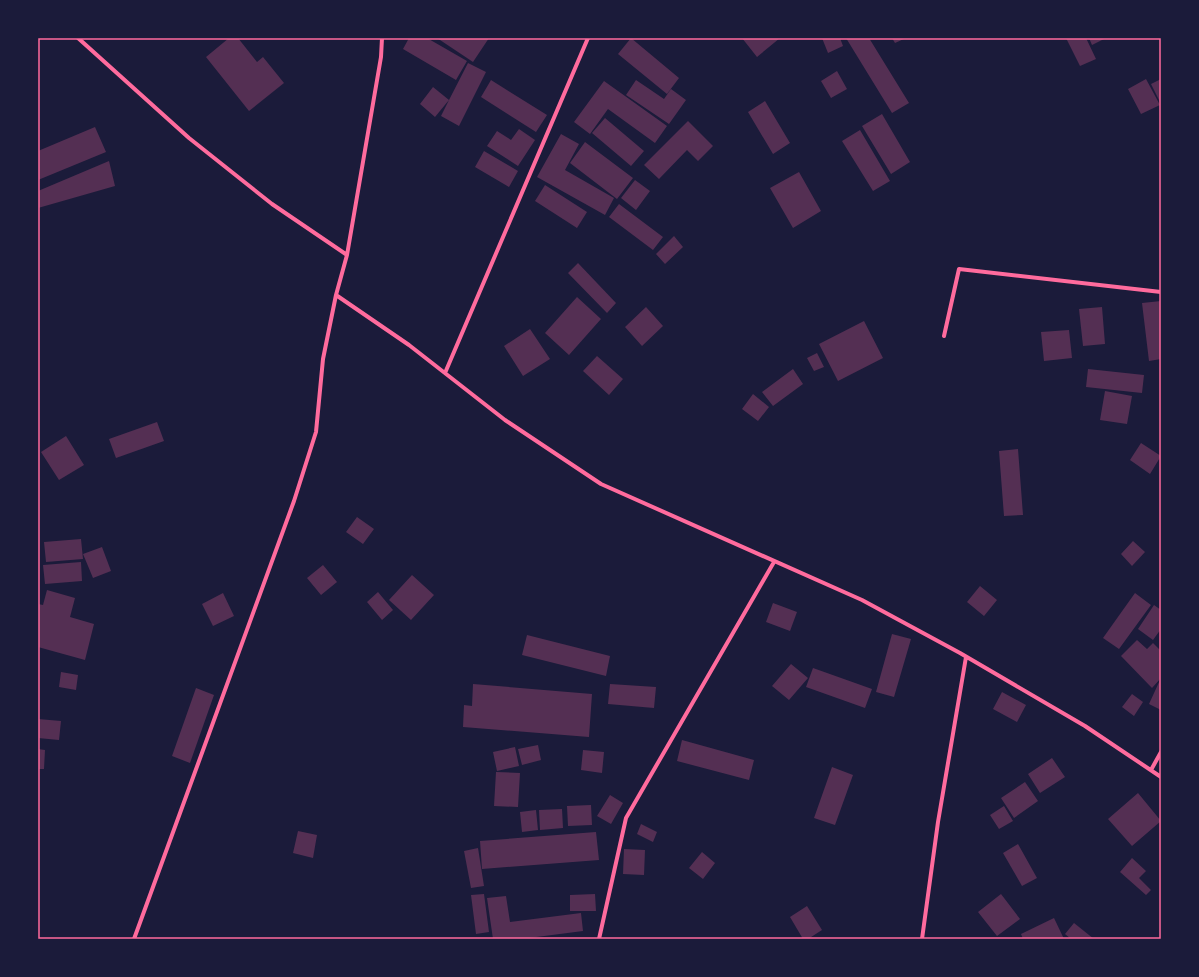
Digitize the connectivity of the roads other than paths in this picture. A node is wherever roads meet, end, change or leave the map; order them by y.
1 (78, 38) edge
2 (382, 38) edge
3 (588, 38) edge
4 (347, 255) junction
5 (1161, 292) edge
6 (336, 295) junction
7 (944, 336) dead end
8 (445, 373) junction
9 (774, 562) junction
10 (966, 657) junction
11 (1161, 752) edge
12 (1151, 770) junction
13 (1161, 777) edge
14 (134, 939) edge
15 (599, 939) edge
16 (922, 939) edge

1 - 4 street
2 - 4 street
3 - 8 street
4 - 6 street
5 - 7 street
6 - 8 street
6 - 14 street
8 - 9 street
9 - 10 street
9 - 15 street
10 - 12 street
10 - 16 street
11 - 12 street
12 - 13 street

